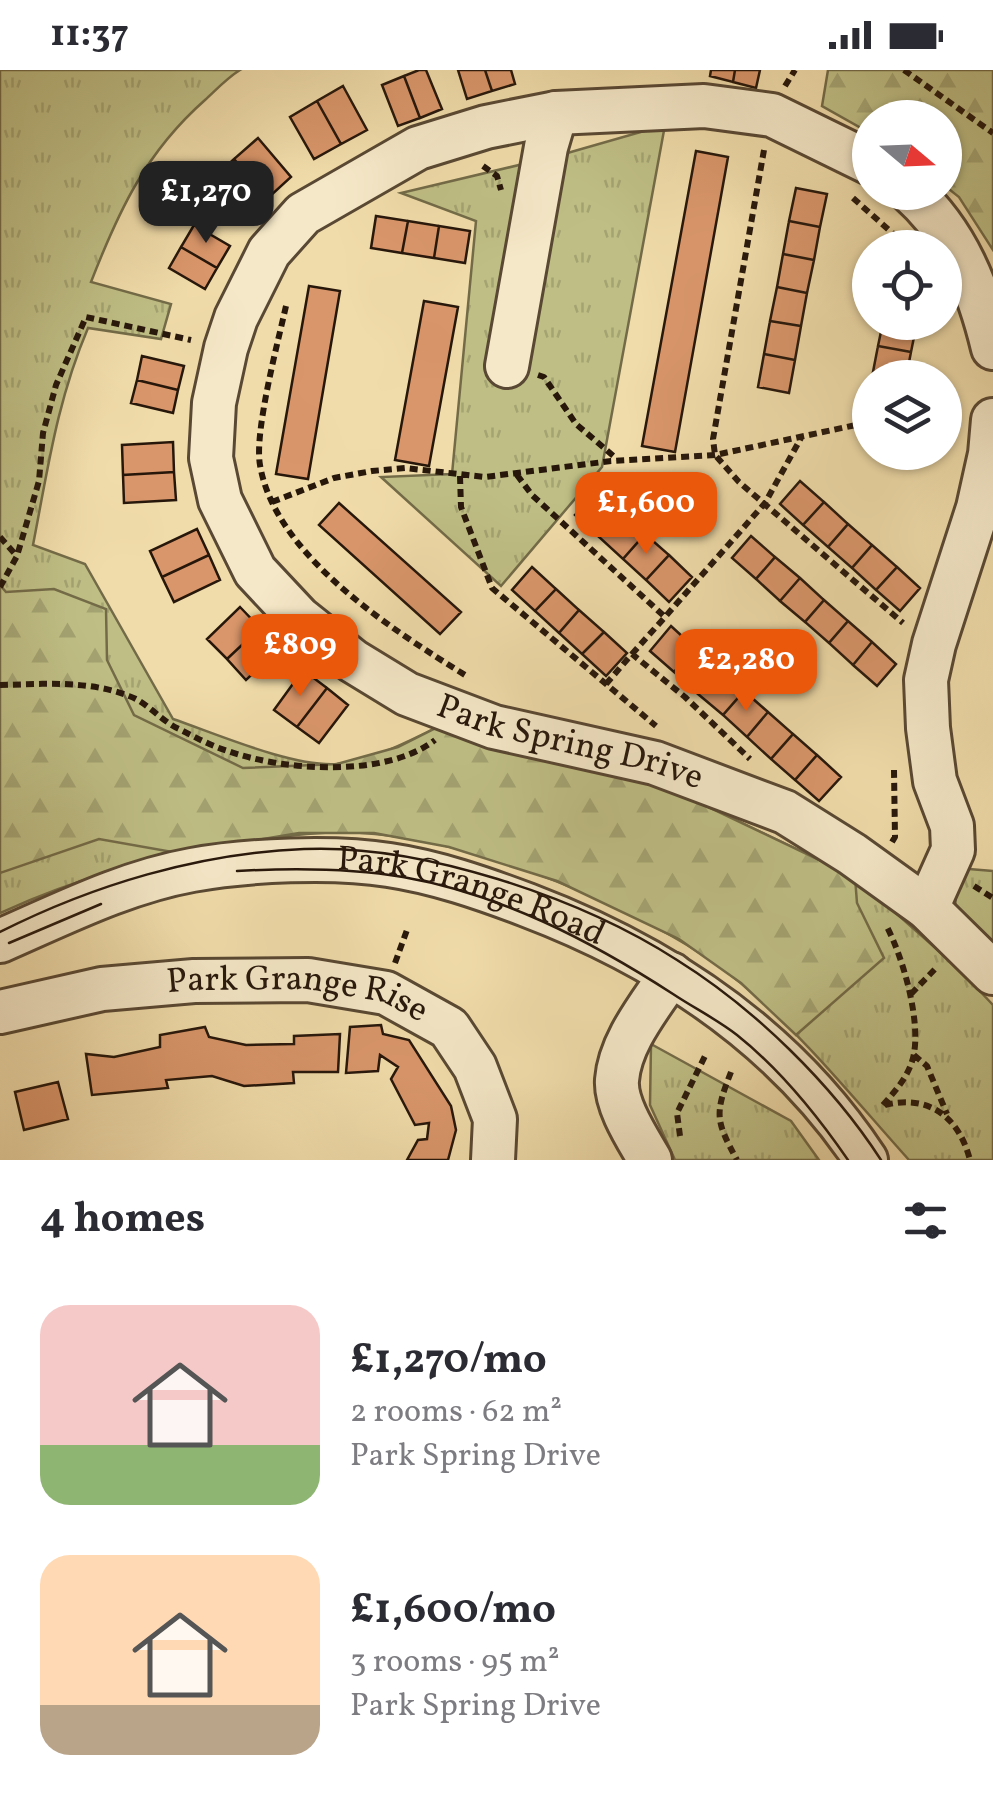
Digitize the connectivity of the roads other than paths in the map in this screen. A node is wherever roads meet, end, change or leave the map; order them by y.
1 (556, 113) junction
2 (852, 176) edge
3 (927, 210) edge
4 (993, 348) edge
5 (508, 366) dead end
6 (993, 424) edge
7 (927, 908) junction
8 (0, 941) edge
9 (993, 973) edge
10 (671, 974) junction
11 (0, 1012) edge
12 (665, 1154) edge
13 (492, 1160) edge
14 (866, 1160) edge

1 - 2 street, Park Spring Drive
1 - 5 street
1 - 7 street, Park Spring Drive
3 - 4 street
6 - 7 street
7 - 9 street, Park Spring Drive
8 - 10 street, Park Grange Road
10 - 12 street
10 - 14 street, Park Grange Road
11 - 13 street, Park Grange Rise

